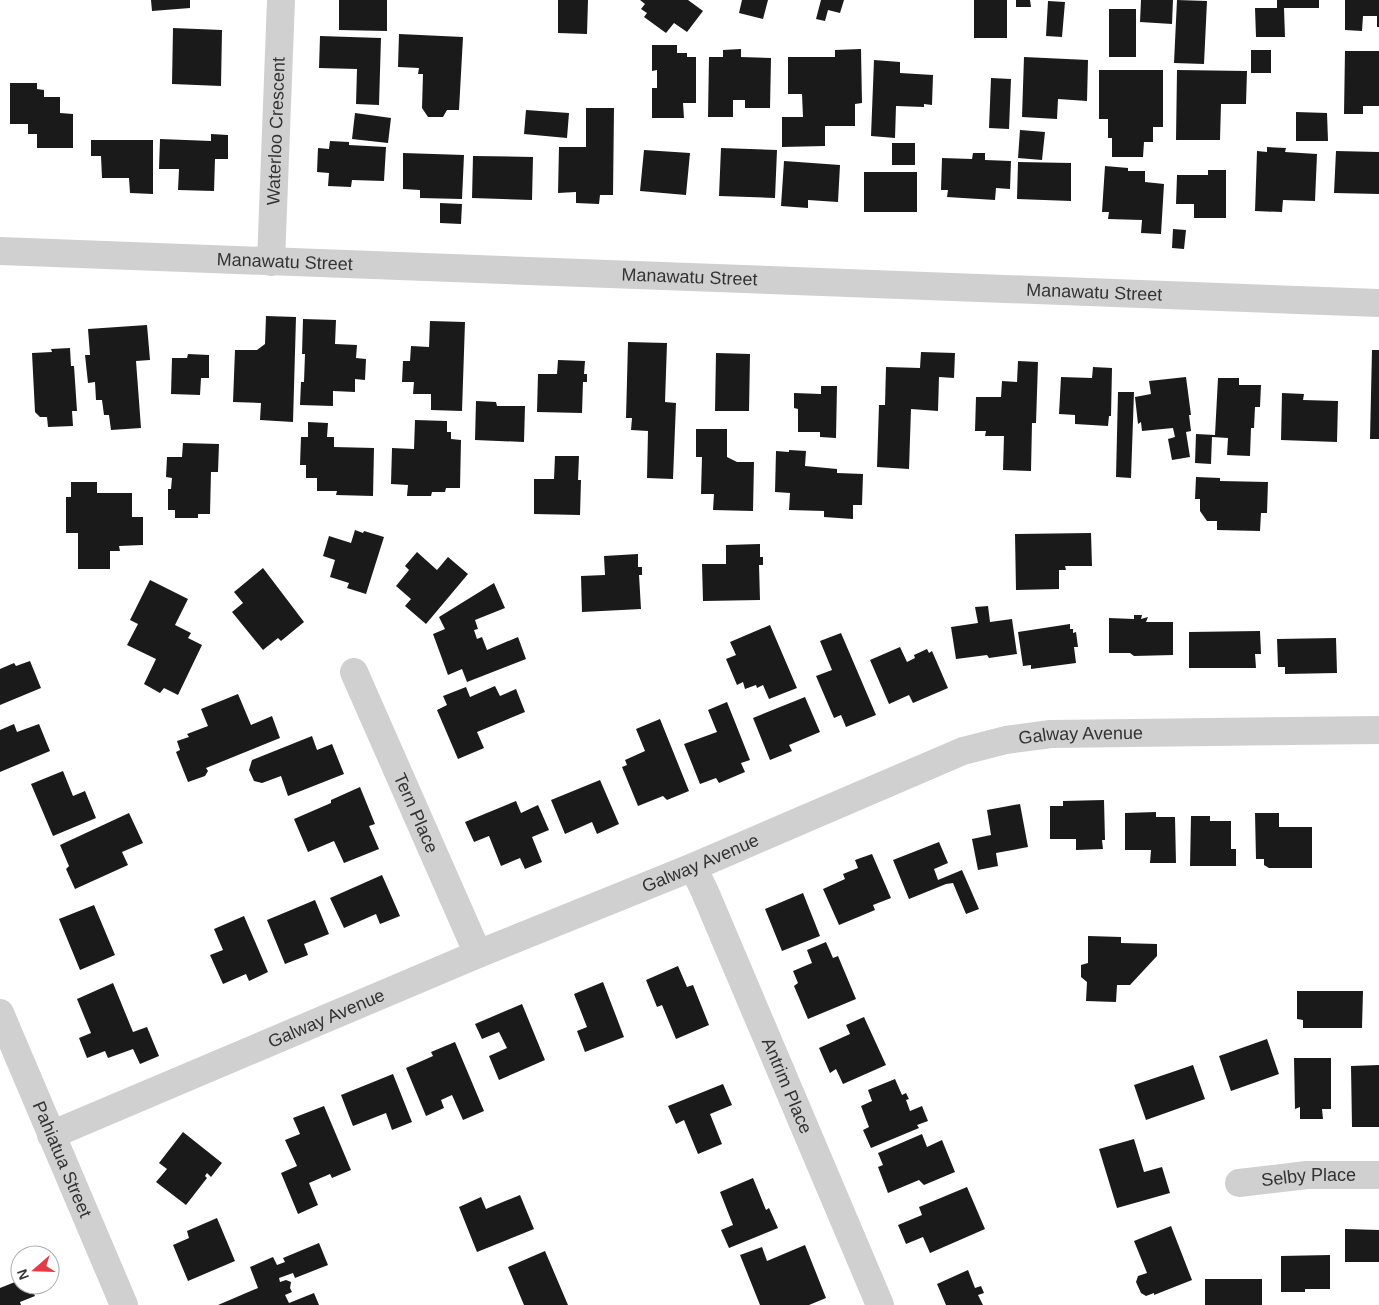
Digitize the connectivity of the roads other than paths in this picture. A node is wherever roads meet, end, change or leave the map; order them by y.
1 (281, 0) edge
2 (0, 251) edge
3 (271, 262) junction
4 (1379, 303) edge
5 (354, 672) dead end
6 (1379, 730) edge
7 (693, 867) junction
8 (478, 954) junction
9 (0, 1013) edge
10 (51, 1135) junction
11 (1379, 1175) edge
12 (1239, 1183) dead end
13 (124, 1305) edge
14 (880, 1305) edge

1 - 3 street, Waterloo Crescent
2 - 3 street, Manawatu Street
3 - 4 street, Manawatu Street
5 - 8 street, Tern Place
6 - 7 street, Galway Avenue
7 - 8 street, Galway Avenue
7 - 14 street, Antrim Place
8 - 10 street, Galway Avenue
9 - 10 street, Pahiatua Street
10 - 13 street, Pahiatua Street
11 - 12 street, Selby Place

